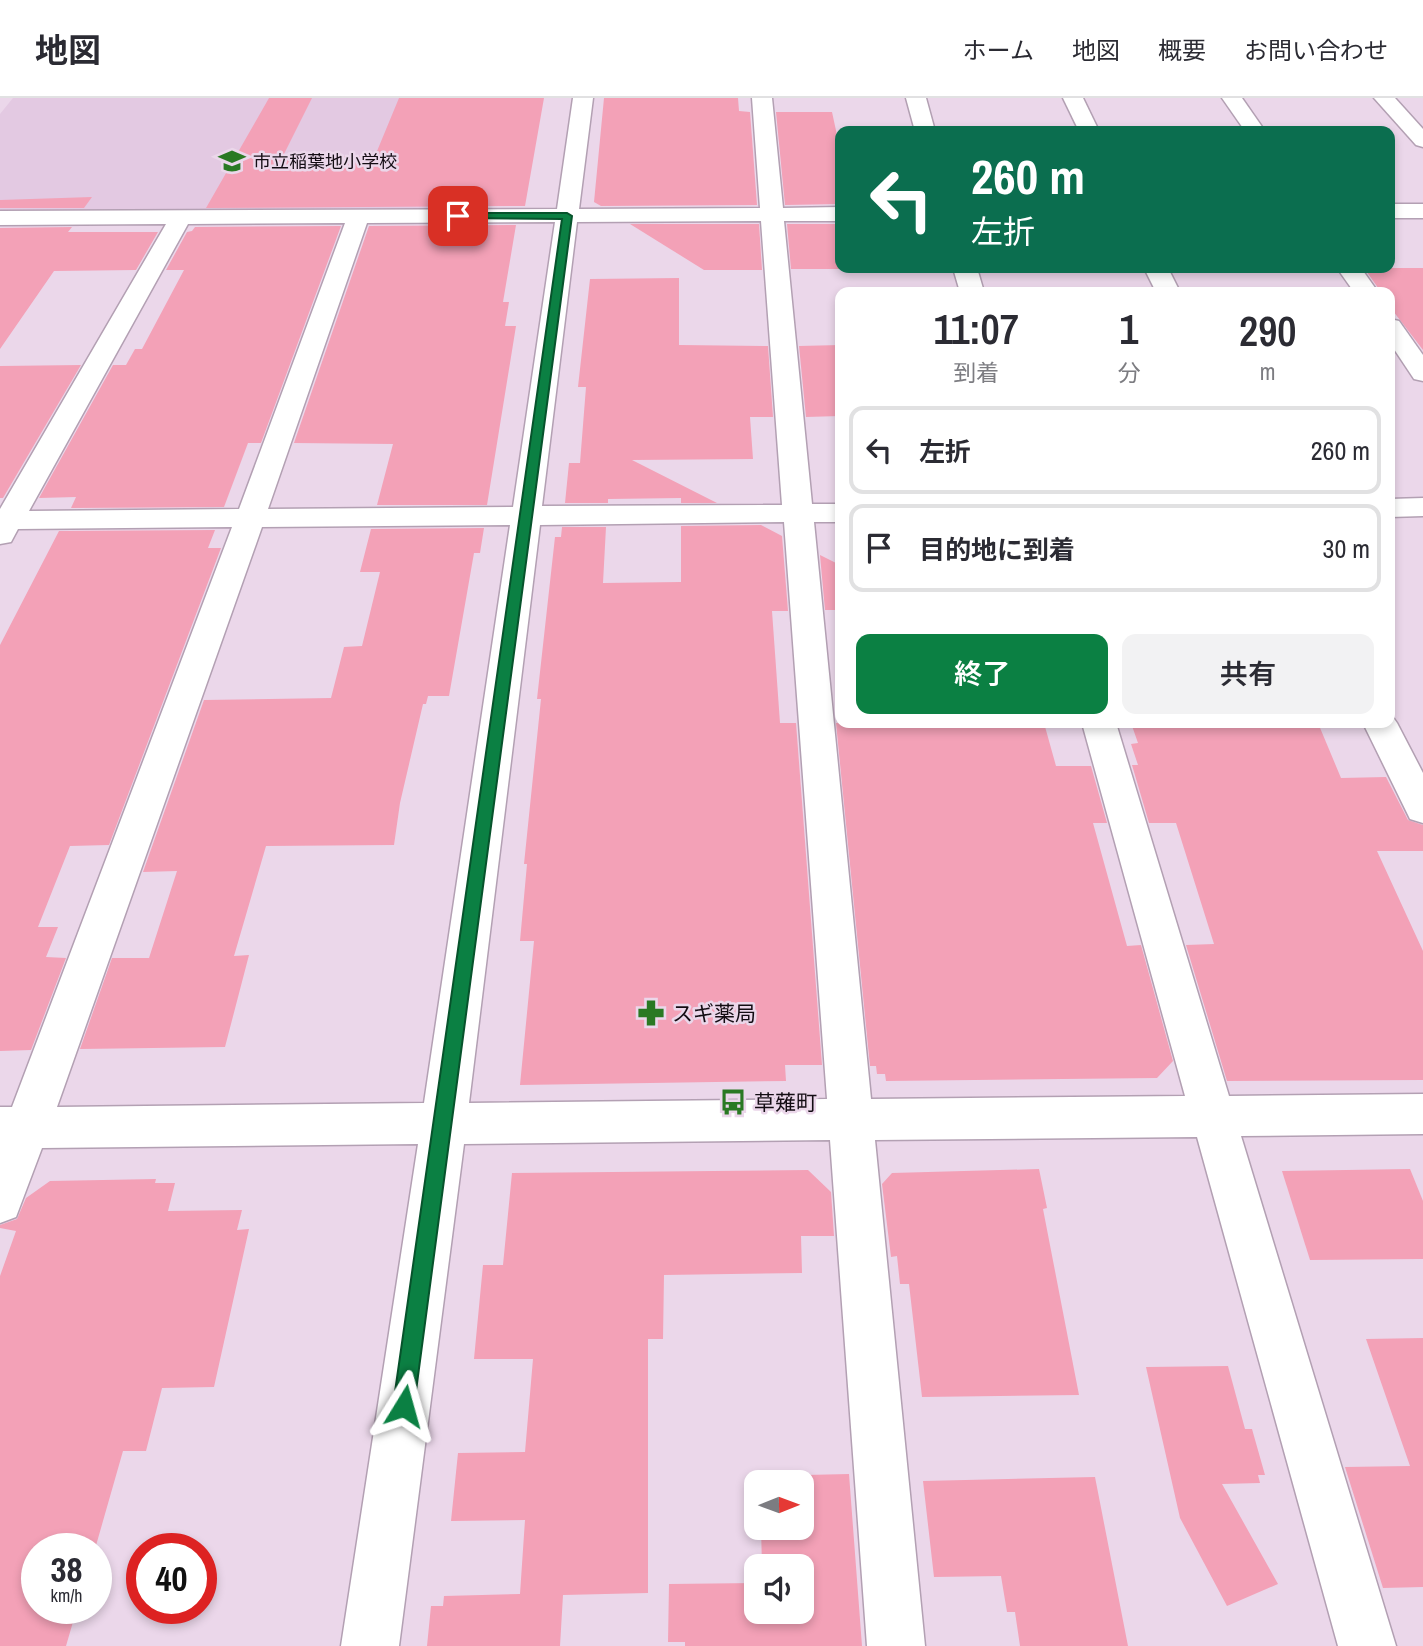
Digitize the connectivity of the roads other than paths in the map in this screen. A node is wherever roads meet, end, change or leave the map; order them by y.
1 (583, 98) edge
2 (762, 98) edge
3 (916, 98) edge
4 (1073, 98) edge
5 (1232, 98) edge
6 (1384, 98) edge
7 (924, 126) edge
8 (1087, 126) edge
9 (1252, 126) edge
10 (1423, 141) edge
11 (1395, 211) edge
12 (1423, 211) edge
13 (835, 214) edge
14 (772, 215) junction
15 (358, 216) junction
16 (567, 216) junction
17 (181, 217) junction
18 (1, 219) edge
19 (1395, 333) edge
20 (1423, 373) edge
21 (1395, 508) edge
22 (1423, 508) edge
23 (835, 513) edge
24 (798, 514) junction
25 (526, 516) junction
26 (251, 519) junction
27 (3, 525) edge
28 (1100, 728) edge
29 (1382, 728) edge
30 (1423, 809) edge
31 (1423, 1114) edge
32 (1212, 1116) junction
33 (850, 1119) junction
34 (444, 1122) junction
35 (14, 1128) edge
36 (0, 1201) edge
37 (370, 1646) edge
38 (896, 1646) edge
39 (1367, 1646) edge

1 - 16 street
2 - 14 street
3 - 7 street
4 - 8 street
5 - 9 street
6 - 10 street
11 - 12 street
13 - 14 street
14 - 16 street
14 - 24 street
15 - 16 street
15 - 17 street
15 - 26 street
16 - 25 street
17 - 18 street
17 - 27 street
19 - 20 street
21 - 22 street
23 - 24 street
24 - 25 street
24 - 33 street
25 - 26 street
25 - 34 street
26 - 27 street
26 - 35 street
28 - 32 street
29 - 30 street
31 - 32 street
32 - 33 street
32 - 39 street
33 - 34 street
33 - 38 street
34 - 35 street
34 - 37 street
35 - 36 street

